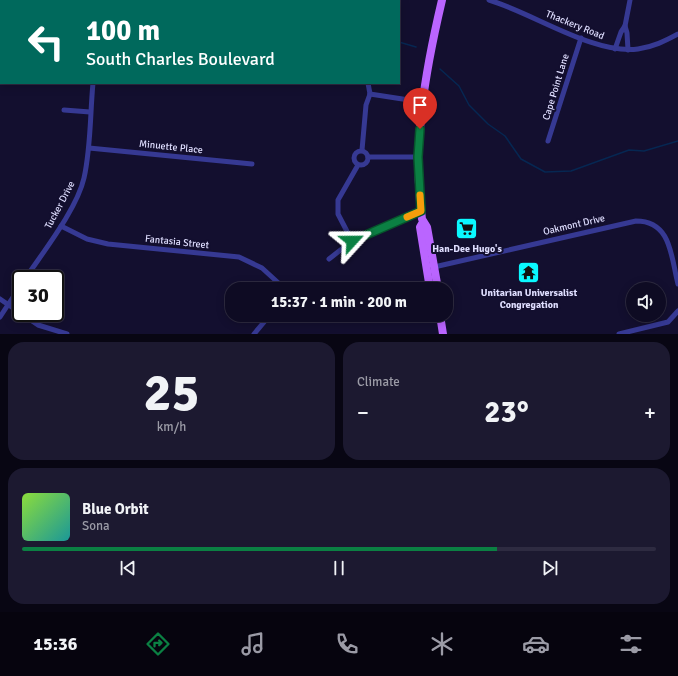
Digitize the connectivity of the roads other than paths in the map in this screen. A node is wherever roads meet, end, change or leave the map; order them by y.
1 (442, 0) edge
2 (489, 0) edge
3 (630, 0) edge
4 (625, 26) junction
5 (678, 34) edge
6 (581, 38) junction
7 (615, 50) junction
8 (628, 50) junction
9 (93, 84) edge
10 (368, 84) edge
11 (370, 94) junction
12 (422, 102) junction
13 (64, 110) dead end
14 (90, 112) junction
15 (548, 140) dead end
16 (89, 148) junction
17 (362, 150) junction
18 (368, 157) junction
19 (418, 157) junction
20 (252, 164) dead end
21 (358, 165) junction
22 (421, 211) junction
23 (423, 222) junction
24 (61, 226) junction
25 (420, 230) junction
26 (352, 241) junction
27 (329, 259) dead end
28 (434, 267) junction
29 (31, 270) edge
30 (428, 280) joint
31 (678, 280) edge
32 (277, 282) edge
33 (432, 282) edge
34 (437, 282) edge
35 (12, 298) edge
36 (0, 299) edge
37 (8, 304) junction
38 (678, 311) edge
39 (0, 317) edge
40 (264, 322) edge
41 (441, 322) edge
42 (66, 334) edge
43 (254, 334) edge
44 (443, 334) edge
45 (619, 334) edge

1 - 12 main road
2 - 6 street, Thackery Road
3 - 4 street
4 - 7 street
4 - 8 street
5 - 8 street, Thackery Road
6 - 7 street, Thackery Road
6 - 15 street, Cape Point Lane
7 - 8 street, Thackery Road
9 - 14 street, Tucker Drive
10 - 11 street
11 - 12 street
11 - 17 street
12 - 19 main road
13 - 14 street
14 - 16 street, Tucker Drive
16 - 20 street, Minuette Place
16 - 24 street, Tucker Drive
17 - 18 street
17 - 21 street
18 - 19 street
18 - 21 street
19 - 22 main road
21 - 26 street
22 - 23 main road
22 - 26 street
23 - 25 main road
23 - 28 main road
24 - 29 street, Tucker Drive
24 - 32 street, Fantasia Street
25 - 28 main road
25 - 30 main road
26 - 27 street
28 - 31 street, Oakmont Drive
28 - 34 main road
30 - 33 main road
35 - 37 street
36 - 37 street
37 - 39 street
37 - 42 street
38 - 45 street
40 - 43 street
41 - 44 main road

